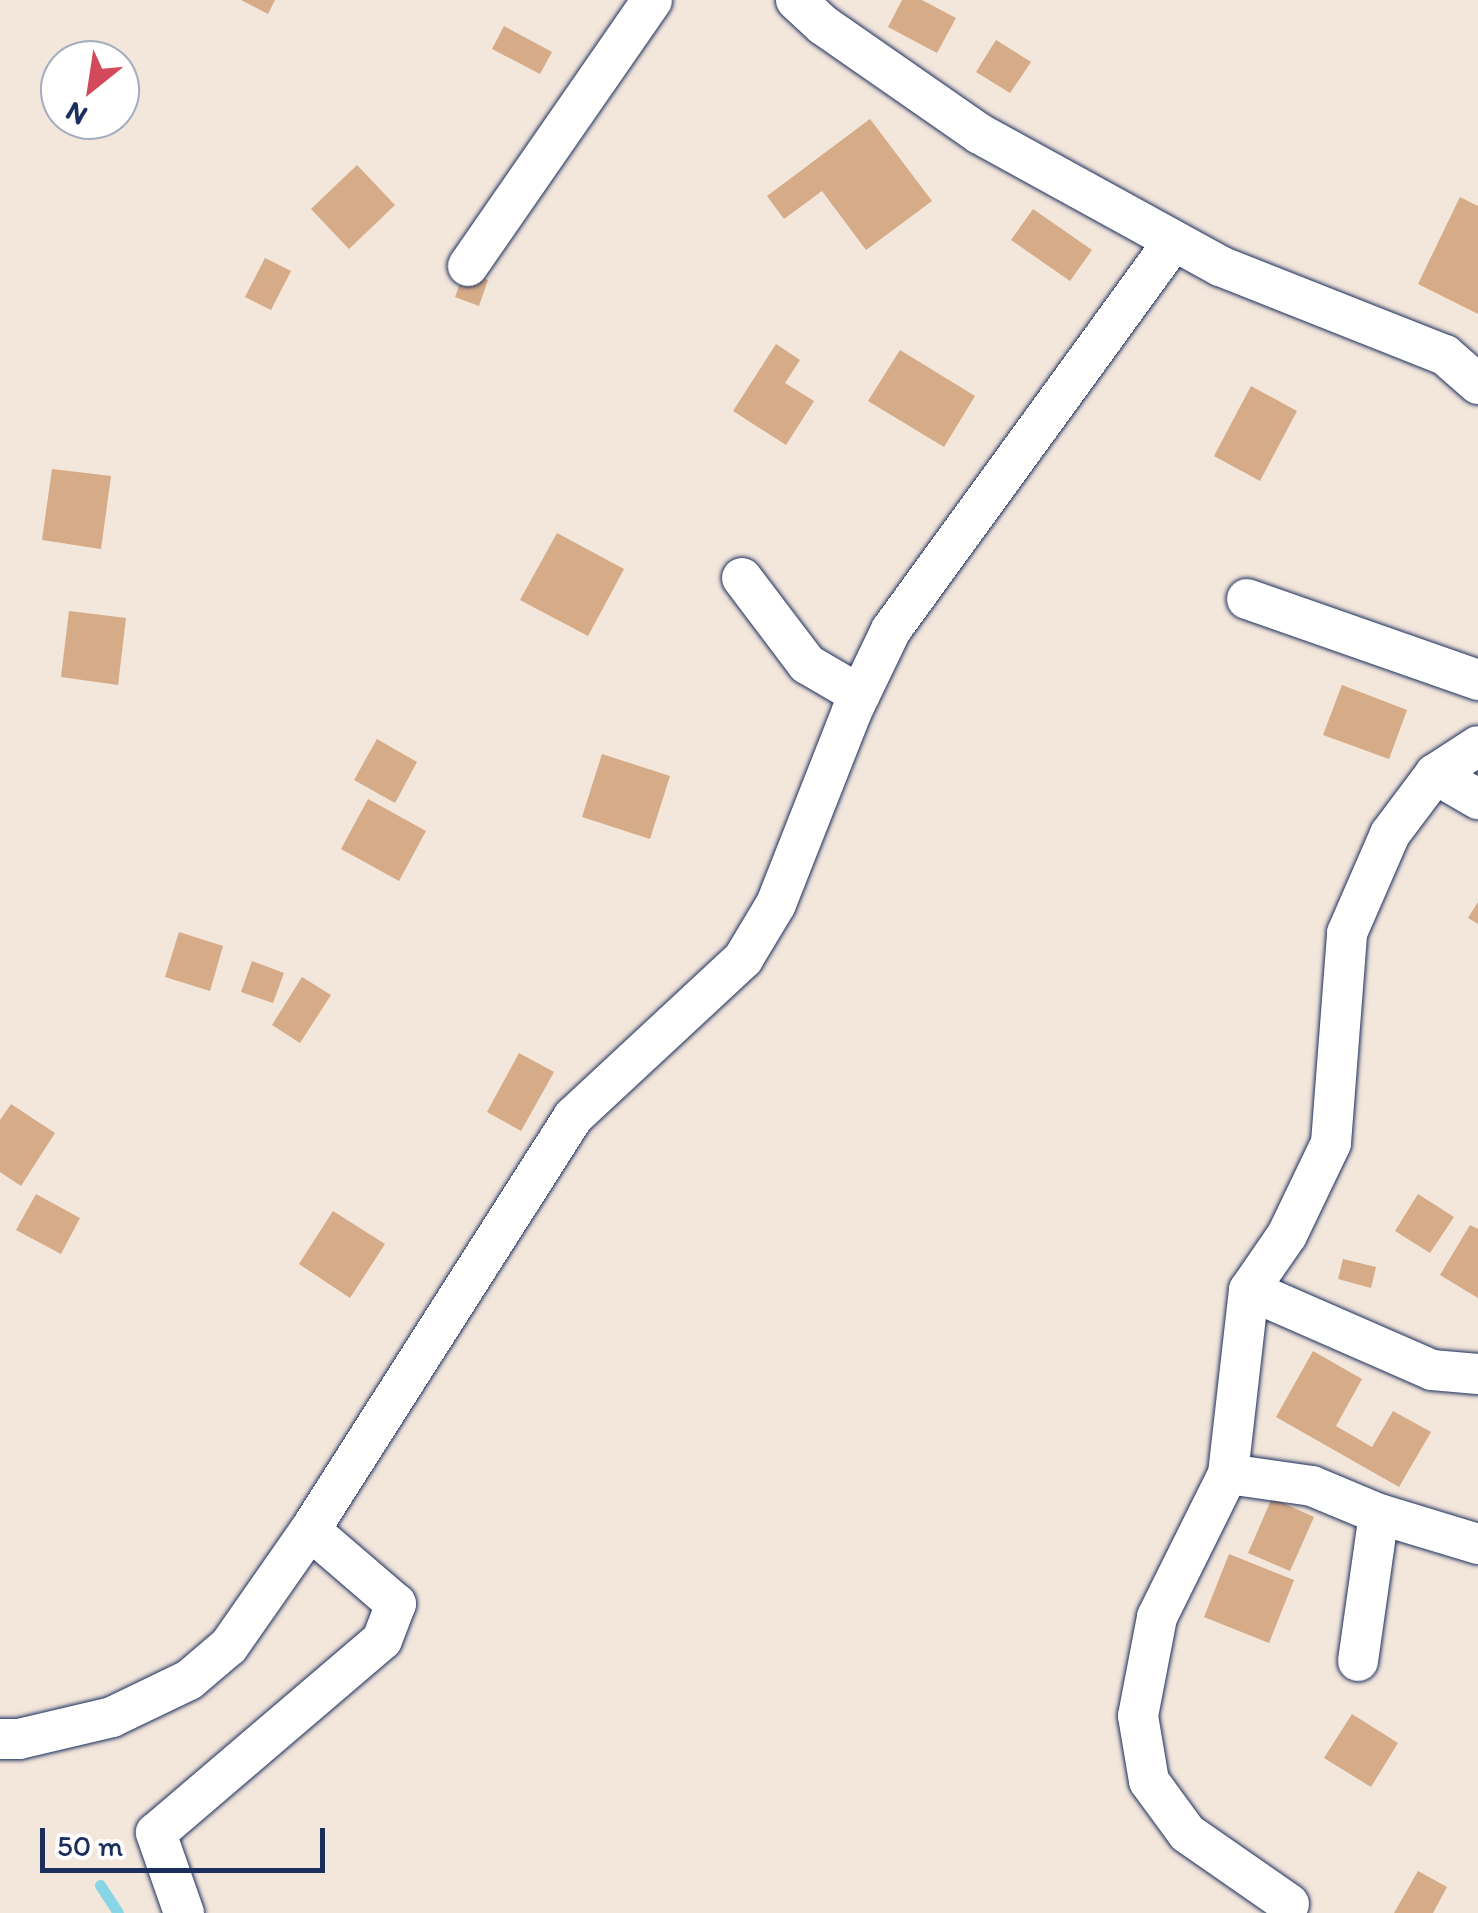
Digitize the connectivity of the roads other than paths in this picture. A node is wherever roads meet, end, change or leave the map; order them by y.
1 (652, 0) edge
2 (796, 0) edge
3 (1174, 241) junction
4 (468, 266) dead end
5 (1478, 384) edge
6 (742, 578) dead end
7 (1247, 600) dead end
8 (1478, 680) edge
9 (860, 695) junction
10 (1478, 746) edge
11 (1435, 774) junction
12 (1478, 799) edge
13 (1250, 1290) junction
14 (1478, 1374) edge
15 (1228, 1474) junction
16 (1379, 1514) junction
17 (310, 1530) junction
18 (1478, 1544) edge
19 (1358, 1661) dead end
20 (0, 1739) edge
21 (1289, 1904) dead end
22 (184, 1913) edge

1 - 4 street
2 - 3 street
3 - 5 street
3 - 9 street
6 - 9 street
7 - 8 street
9 - 17 street
10 - 11 street
11 - 12 street
11 - 13 street
13 - 14 street
13 - 15 street
15 - 16 street
15 - 21 street
16 - 18 street
16 - 19 street
17 - 20 street
17 - 22 street

